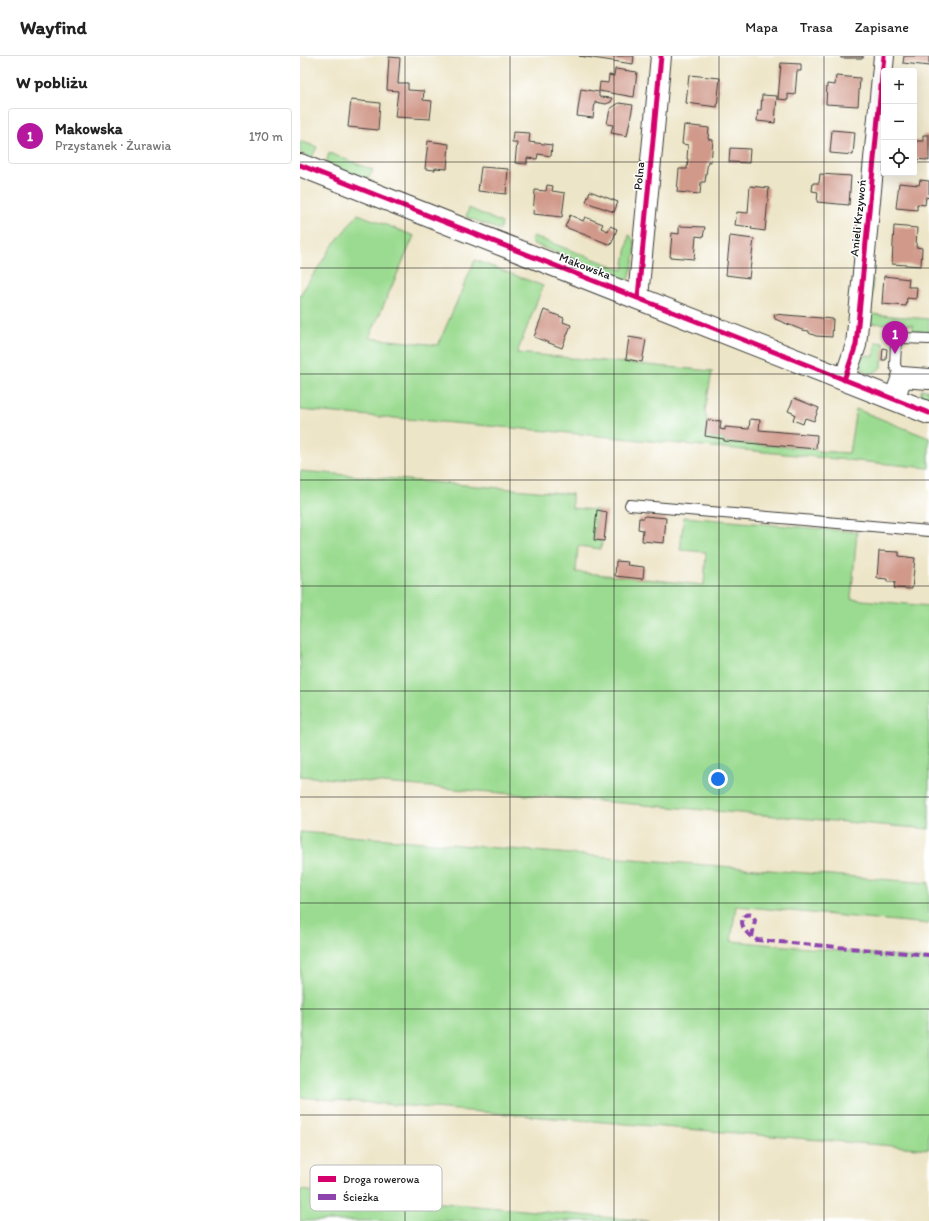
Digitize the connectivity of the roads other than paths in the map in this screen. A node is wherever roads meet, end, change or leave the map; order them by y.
1 (661, 56) edge
2 (884, 56) edge
3 (300, 165) edge
4 (638, 298) junction
5 (929, 339) edge
6 (902, 377) junction
7 (929, 379) edge
8 (844, 380) junction
9 (894, 399) junction
10 (929, 414) edge
11 (630, 505) dead end
12 (929, 531) edge

1 - 4 street, Polna
2 - 8 street, Anieli Krzywoń
3 - 4 street, Makowska
4 - 8 street, Makowska
5 - 6 lane
6 - 7 street
6 - 9 street
8 - 9 street, Makowska
9 - 10 street, Makowska
11 - 12 lane

